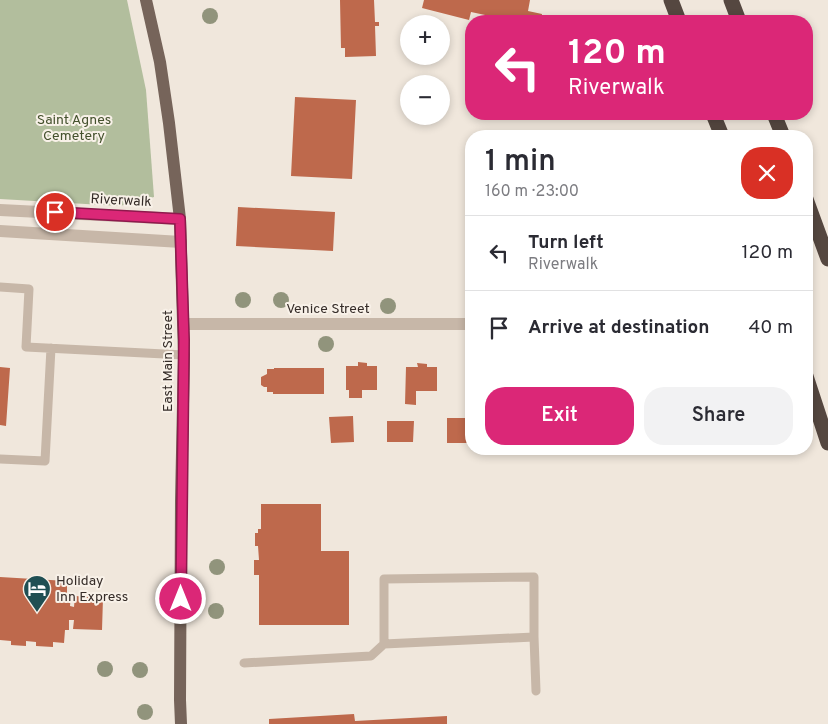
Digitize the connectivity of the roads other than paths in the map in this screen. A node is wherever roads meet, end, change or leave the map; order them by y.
1 (146, 0) edge
2 (671, 0) edge
3 (731, 0) edge
4 (677, 15) edge
5 (737, 15) edge
6 (0, 210) edge
7 (813, 217) edge
8 (180, 219) junction
9 (0, 231) edge
10 (181, 242) junction
11 (825, 248) edge
12 (828, 259) edge
13 (0, 287) edge
14 (184, 324) junction
15 (465, 324) edge
16 (50, 348) junction
17 (184, 355) junction
18 (813, 397) edge
19 (828, 443) edge
20 (0, 459) edge
21 (534, 637) junction
22 (384, 644) junction
23 (244, 664) dead end
24 (536, 691) dead end
25 (181, 724) edge

1 - 8 main road, East Main Street
2 - 4 highway
3 - 5 highway
6 - 8 street, Riverwalk
7 - 11 highway
8 - 10 main road, East Main Street
9 - 10 street
10 - 14 main road, East Main Street
11 - 12 highway
13 - 16 lane
14 - 15 street, Venice Street
14 - 17 main road, East Main Street
16 - 17 lane
16 - 20 lane
17 - 25 main road, East Main Street
18 - 19 highway
21 - 22 lane
21 - 22 lane
21 - 24 lane
22 - 23 lane

